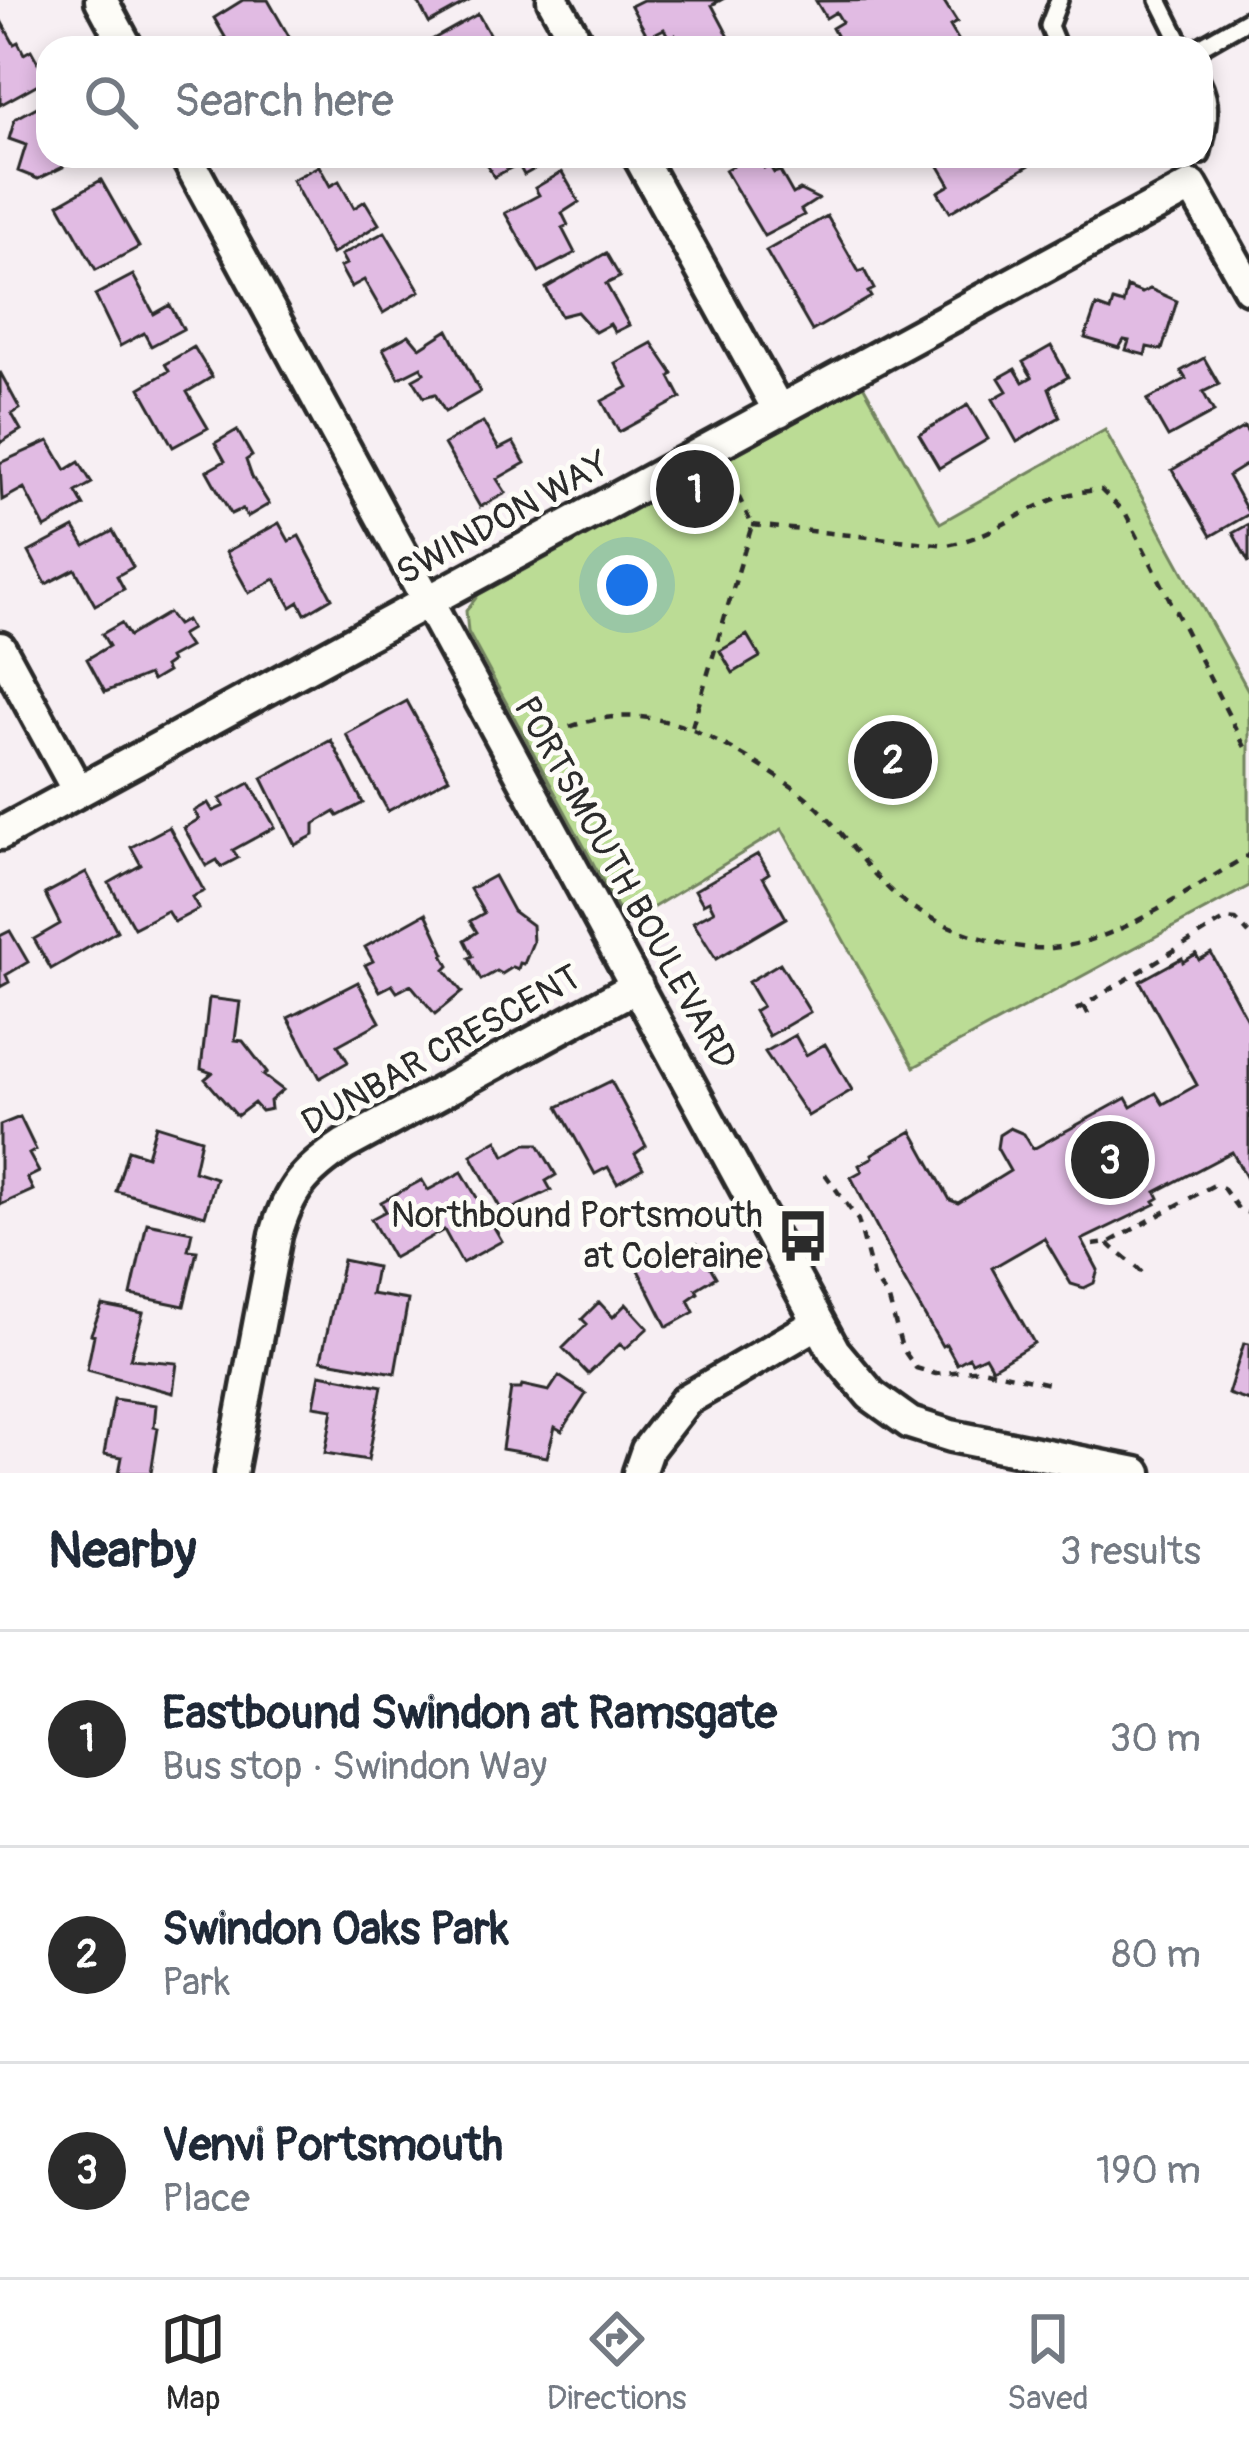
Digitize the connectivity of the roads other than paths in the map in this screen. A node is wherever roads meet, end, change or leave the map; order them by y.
1 (101, 0) edge
2 (553, 0) edge
3 (1059, 0) edge
4 (1159, 0) edge
5 (1249, 19) edge
6 (120, 36) edge
7 (573, 36) edge
8 (1053, 36) edge
9 (1178, 36) edge
10 (1210, 36) edge
11 (192, 168) edge
12 (646, 168) edge
13 (1193, 168) edge
14 (1199, 168) edge
15 (1249, 288) edge
16 (779, 411) junction
17 (428, 603) junction
18 (0, 648) edge
19 (78, 790) junction
20 (0, 834) edge
21 (637, 986) junction
22 (818, 1323) junction
23 (232, 1473) edge
24 (638, 1473) edge
25 (1136, 1473) edge

1 - 6 street
2 - 7 street
3 - 8 lane
4 - 9 lane
5 - 10 lane
11 - 17 street, PORTSMOUTH BOULEVARD
12 - 16 street
13 - 16 street, SWINDON WAY
14 - 15 street
16 - 17 street, SWINDON WAY
17 - 19 street, SWINDON WAY
17 - 21 street, PORTSMOUTH BOULEVARD
18 - 19 street
19 - 20 street, SWINDON WAY
21 - 22 street, PORTSMOUTH BOULEVARD
21 - 23 street, DUNBAR CRESCENT
22 - 24 street
22 - 25 street, PORTSMOUTH BOULEVARD

